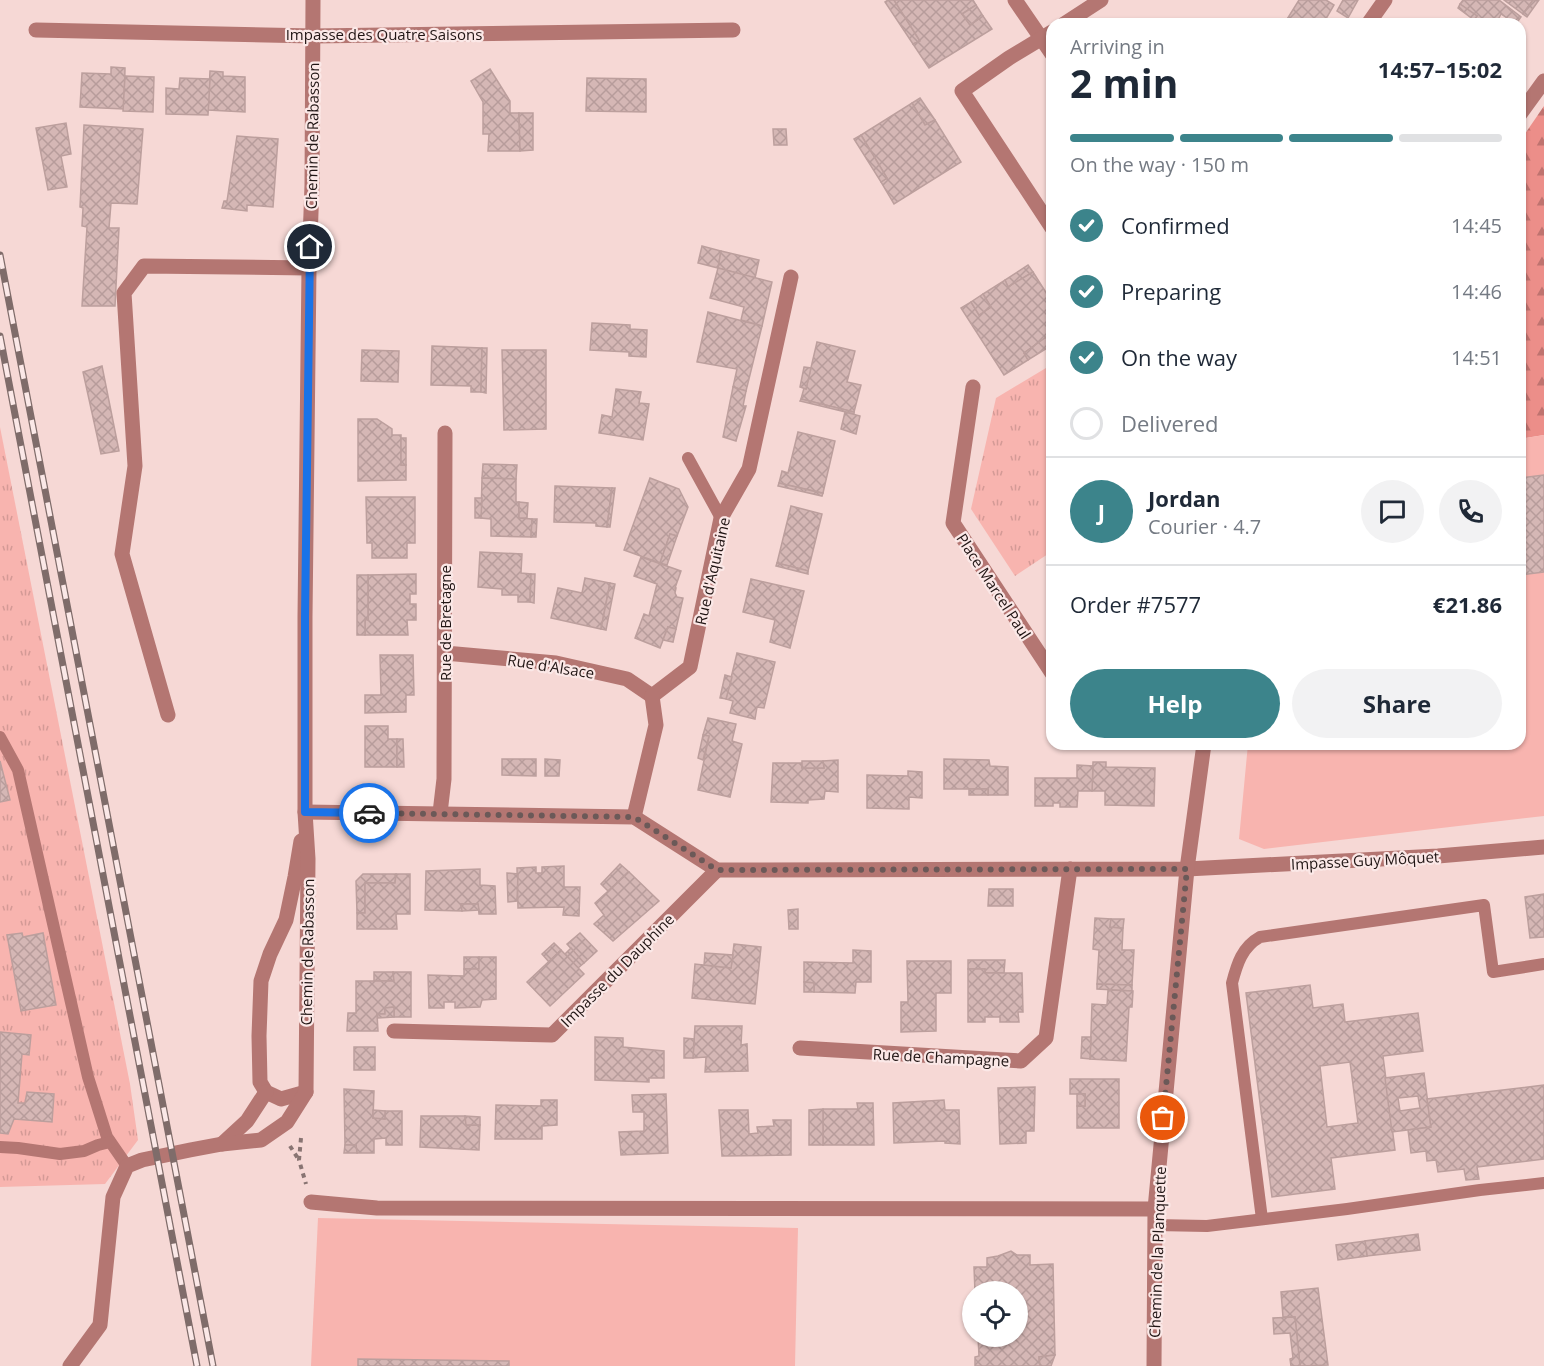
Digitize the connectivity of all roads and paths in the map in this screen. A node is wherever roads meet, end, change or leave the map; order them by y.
1 (313, 0) edge
2 (1015, 0) edge
3 (1101, 0) edge
4 (1384, 0) edge
5 (1073, 18) edge
6 (1372, 18) edge
7 (36, 30) dead end
8 (732, 30) dead end
9 (1046, 35) edge
10 (313, 36) junction
11 (1544, 81) edge
12 (1526, 106) edge
13 (1046, 219) edge
14 (309, 268) junction
15 (791, 277) dead end
16 (972, 387) dead end
17 (445, 433) dead end
18 (688, 458) dead end
19 (721, 518) junction
20 (445, 653) junction
21 (1046, 664) edge
22 (652, 696) junction
23 (168, 715) dead end
24 (0, 737) edge
25 (1203, 750) edge
26 (305, 812) junction
27 (440, 813) junction
28 (634, 817) junction
29 (1544, 847) edge
30 (1070, 869) junction
31 (1187, 869) junction
32 (717, 870) junction
33 (1544, 964) edge
34 (394, 1031) dead end
35 (800, 1048) dead end
36 (266, 1092) junction
37 (306, 1092) junction
38 (301, 1137) dead end
39 (110, 1142) junction
40 (222, 1144) junction
41 (0, 1147) edge
42 (127, 1166) junction
43 (1544, 1183) edge
44 (311, 1202) joint
45 (1155, 1209) junction
46 (1262, 1219) junction
47 (1155, 1225) junction
48 (70, 1366) edge
49 (1154, 1366) edge

1 - 10 street, Chemin de Rabasson
2 - 9 street
3 - 5 street
4 - 6 street
7 - 10 street, Impasse des Quatre Saisons
8 - 10 street, Impasse des Quatre Saisons
9 - 13 street
10 - 14 street, Chemin de Rabasson
11 - 12 street
14 - 23 street
14 - 26 street, Chemin de Rabasson
15 - 19 street, Rue d'Aquitaine
16 - 21 street, Place Marcel Paul
17 - 20 street, Rue de Bretagne
18 - 19 lane
19 - 22 street, Rue d'Aquitaine
20 - 22 street, Rue d'Alsace
20 - 27 street, Rue de Bretagne
22 - 28 street
24 - 39 lane
25 - 31 street, Chemin de la Planquette
26 - 27 street
26 - 36 street, Chemin de Rabasson
26 - 37 street, Chemin de Rabasson
27 - 28 street
28 - 32 street
29 - 31 street, Impasse Guy Môquet
30 - 31 street, Impasse Guy Môquet
30 - 32 street, Impasse Guy Môquet
30 - 35 street, Rue de Champagne
31 - 45 street, Chemin de la Planquette
32 - 34 street, Impasse du Dauphine
33 - 46 lane
36 - 37 street
36 - 40 street
37 - 40 street
38 - 44 path
39 - 41 lane
39 - 42 lane
40 - 42 street
42 - 48 street
43 - 46 lane
44 - 45 street
45 - 47 street, Chemin de la Planquette
46 - 47 lane
47 - 49 street, Chemin de la Planquette

